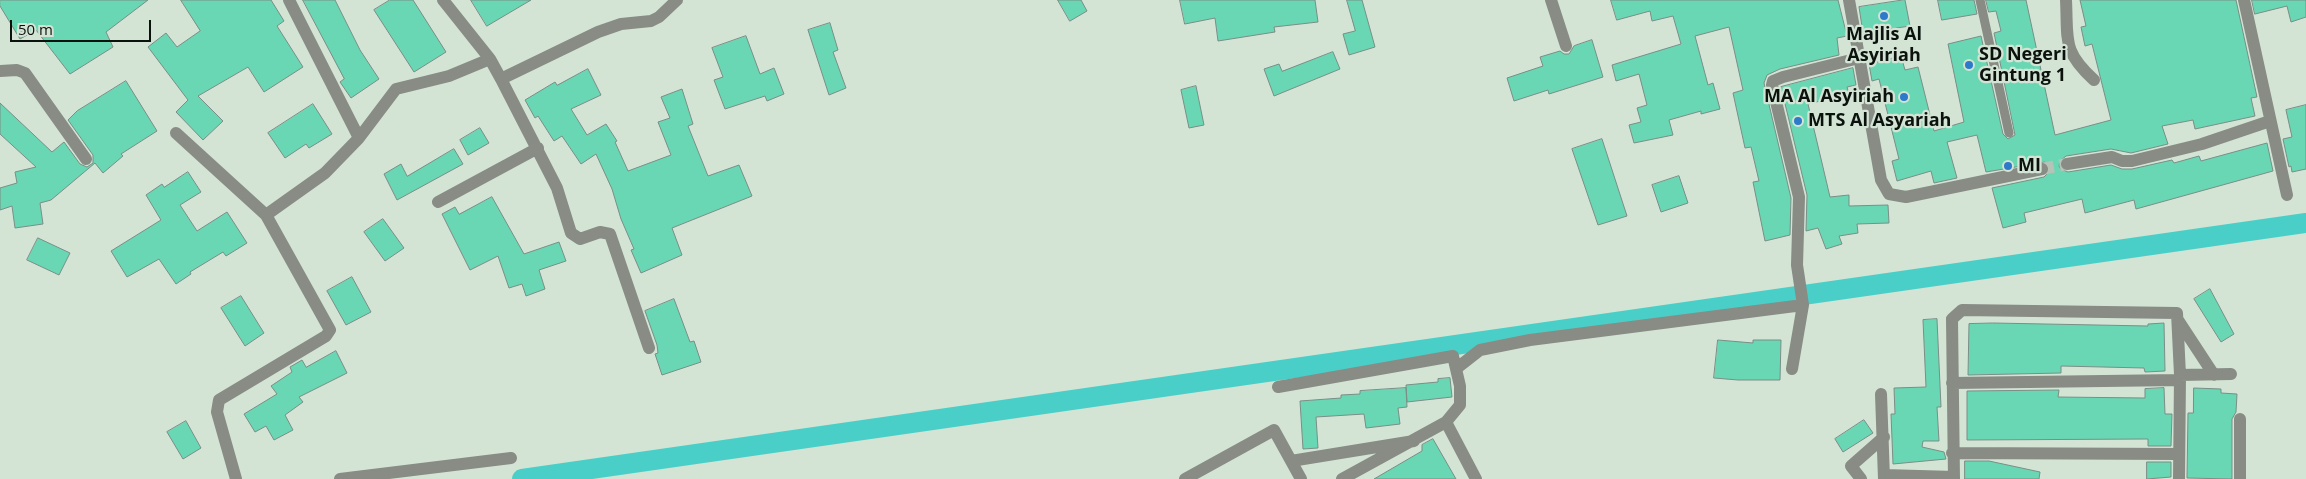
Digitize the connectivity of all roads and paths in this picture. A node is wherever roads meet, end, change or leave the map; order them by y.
1 (290, 0) edge
2 (443, 0) edge
3 (677, 0) edge
4 (1551, 0) edge
5 (1848, 0) edge
6 (1980, 0) edge
7 (2066, 0) edge
8 (2244, 0) edge
9 (1566, 46) dead end
10 (1859, 58) junction
11 (490, 59) junction
12 (0, 71) edge
13 (501, 79) junction
14 (2094, 80) dead end
15 (2270, 120) junction
16 (176, 133) dead end
17 (2008, 133) dead end
18 (359, 138) junction
19 (538, 148) junction
20 (86, 159) dead end
21 (2067, 164) tunnel mouth
22 (2042, 169) tunnel mouth
23 (2287, 195) dead end
24 (438, 202) dead end
25 (266, 215) junction
26 (1803, 301) junction
27 (2178, 320) junction
28 (649, 348) dead end
29 (1457, 368) junction
30 (1792, 369) dead end
31 (2231, 374) dead end
32 (2214, 375) junction
33 (2180, 378) junction
34 (1952, 383) junction
35 (1278, 387) dead end
36 (1881, 394) dead end
37 (2240, 419) dead end
38 (1446, 422) junction
39 (1884, 437) junction
40 (1414, 441) junction
41 (1952, 454) junction
42 (2179, 454) junction
43 (511, 458) dead end
44 (1291, 461) junction
45 (1884, 477) edge
46 (1954, 478) edge
47 (236, 479) edge
48 (340, 479) edge
49 (1185, 479) edge
50 (1301, 479) edge
51 (1342, 479) edge
52 (1476, 479) edge
53 (1861, 479) edge
54 (2179, 479) edge
55 (2240, 479) edge

1 - 18 street
2 - 11 street
3 - 13 street
4 - 9 street
5 - 10 street
6 - 17 lane
7 - 14 street
8 - 15 street
10 - 22 street
10 - 26 street
11 - 13 street
11 - 18 street
12 - 20 street
13 - 19 street
15 - 21 street
15 - 23 street
16 - 25 street
18 - 25 street
19 - 24 street
19 - 28 street
25 - 47 street
26 - 29 street
26 - 30 street
27 - 32 street
27 - 33 street
27 - 34 street
29 - 35 street
29 - 38 street
31 - 32 street
32 - 33 street
33 - 34 street
33 - 42 street
34 - 41 street
36 - 39 street
37 - 55 street
38 - 40 street
38 - 52 street
39 - 45 street
39 - 53 street
40 - 44 street
40 - 51 street
41 - 42 street
41 - 46 street
42 - 54 street
43 - 48 street
44 - 49 street
44 - 50 street
45 - 46 street

